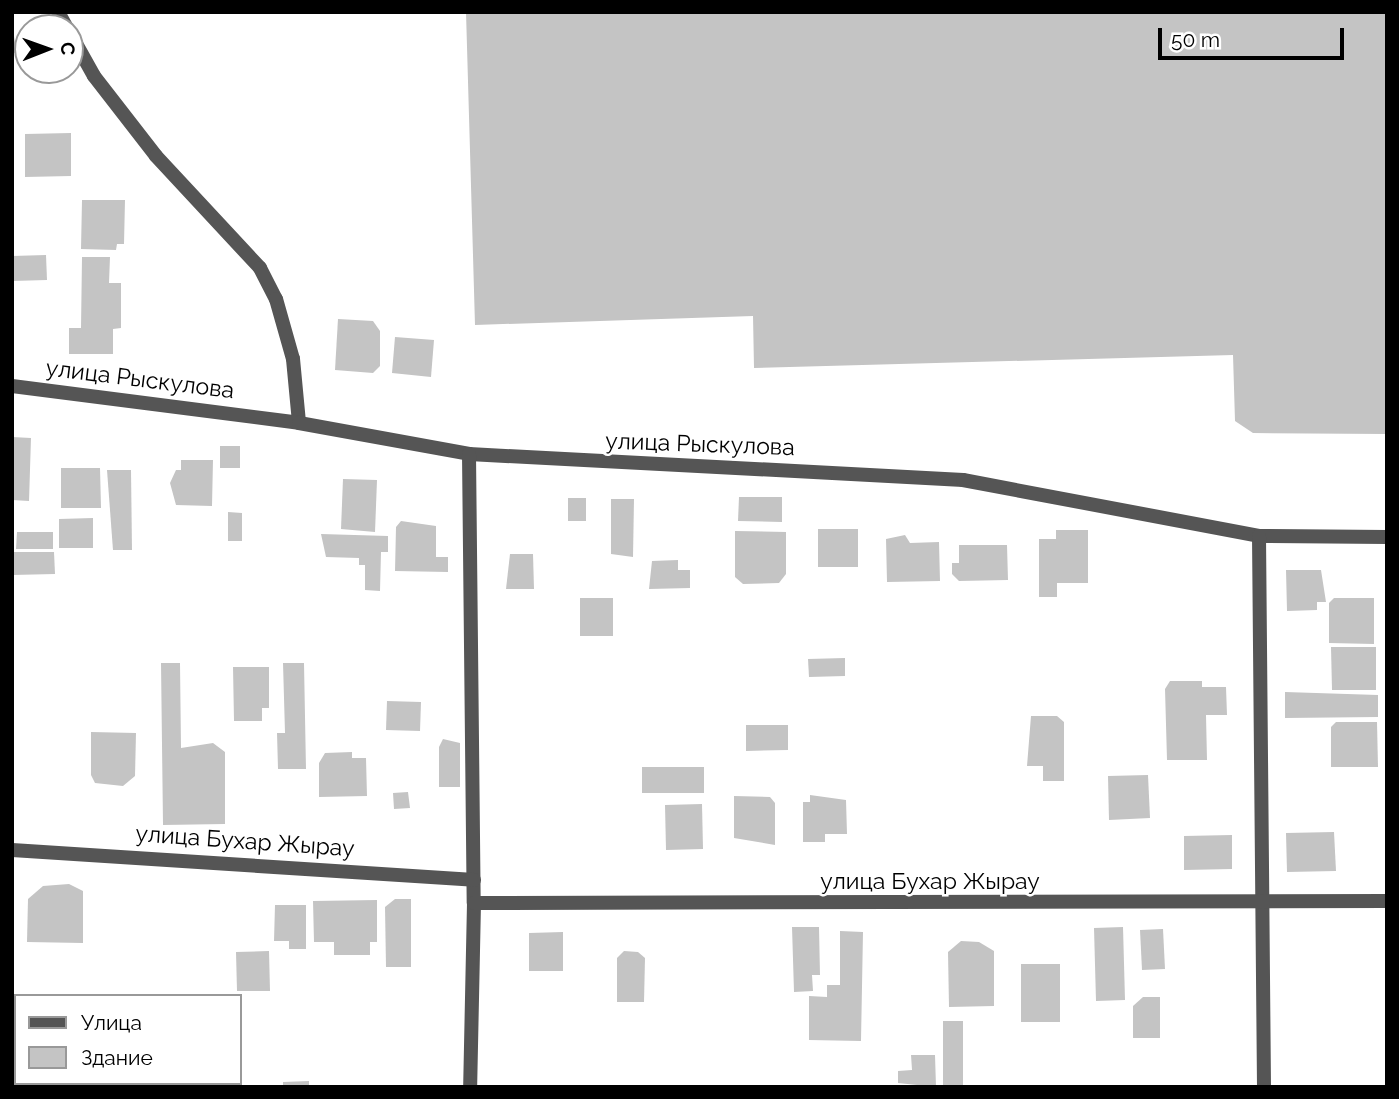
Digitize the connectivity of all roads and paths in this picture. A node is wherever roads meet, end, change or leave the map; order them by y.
1 (84, 58) edge
2 (12, 386) edge
3 (299, 423) junction
4 (469, 454) junction
5 (1259, 536) junction
6 (1387, 537) edge
7 (12, 850) edge
8 (474, 880) junction
9 (1387, 901) edge
10 (474, 903) junction
11 (1261, 903) junction
12 (470, 1087) edge
13 (1264, 1087) edge

1 - 3 street
2 - 3 street, улица Рыскулова
3 - 4 street, улица Рыскулова
4 - 5 street, улица Рыскулова
4 - 8 street
5 - 6 street, улица Рыскулова
5 - 11 street
7 - 8 street, улица Бухар Жырау
8 - 10 street
9 - 11 street, улица Бухар Жырау
10 - 11 street, улица Бухар Жырау
10 - 12 street
11 - 13 street

